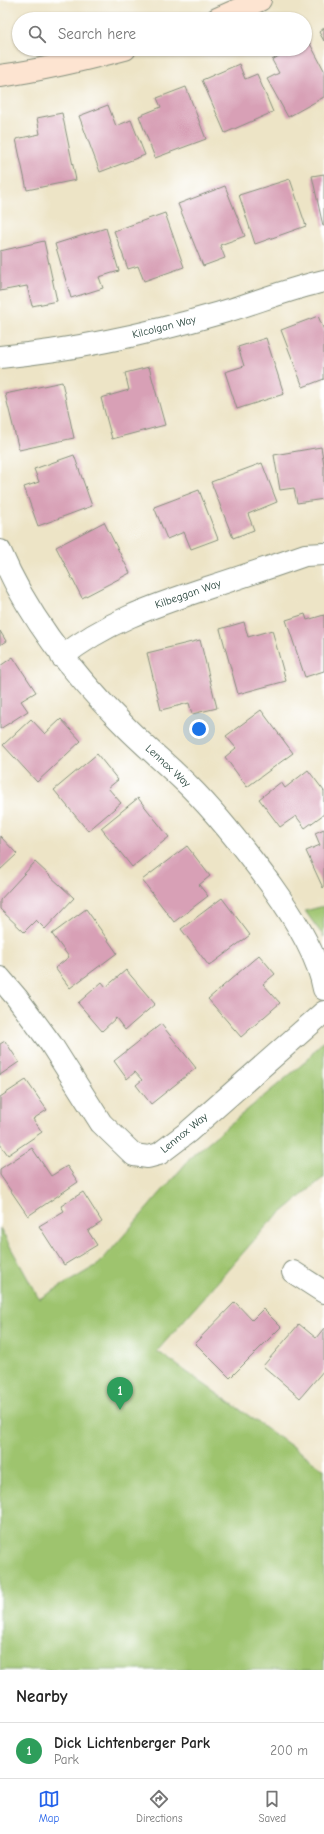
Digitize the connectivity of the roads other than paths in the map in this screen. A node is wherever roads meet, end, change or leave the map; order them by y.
1 (260, 0) edge
2 (233, 12) edge
3 (98, 56) edge
4 (0, 76) edge
5 (324, 281) edge
6 (0, 357) edge
7 (0, 551) edge
8 (324, 554) edge
9 (62, 657) junction
10 (0, 978) edge
11 (324, 990) edge
12 (324, 1012) edge
13 (293, 1272) dead end
14 (324, 1292) edge

1 - 2 street
3 - 4 street
5 - 6 street, Kilcolgan Way
7 - 9 street, Lennox Way
8 - 9 street, Kilbeggan Way
9 - 11 street, Lennox Way
10 - 12 street, Lennox Way
13 - 14 street

